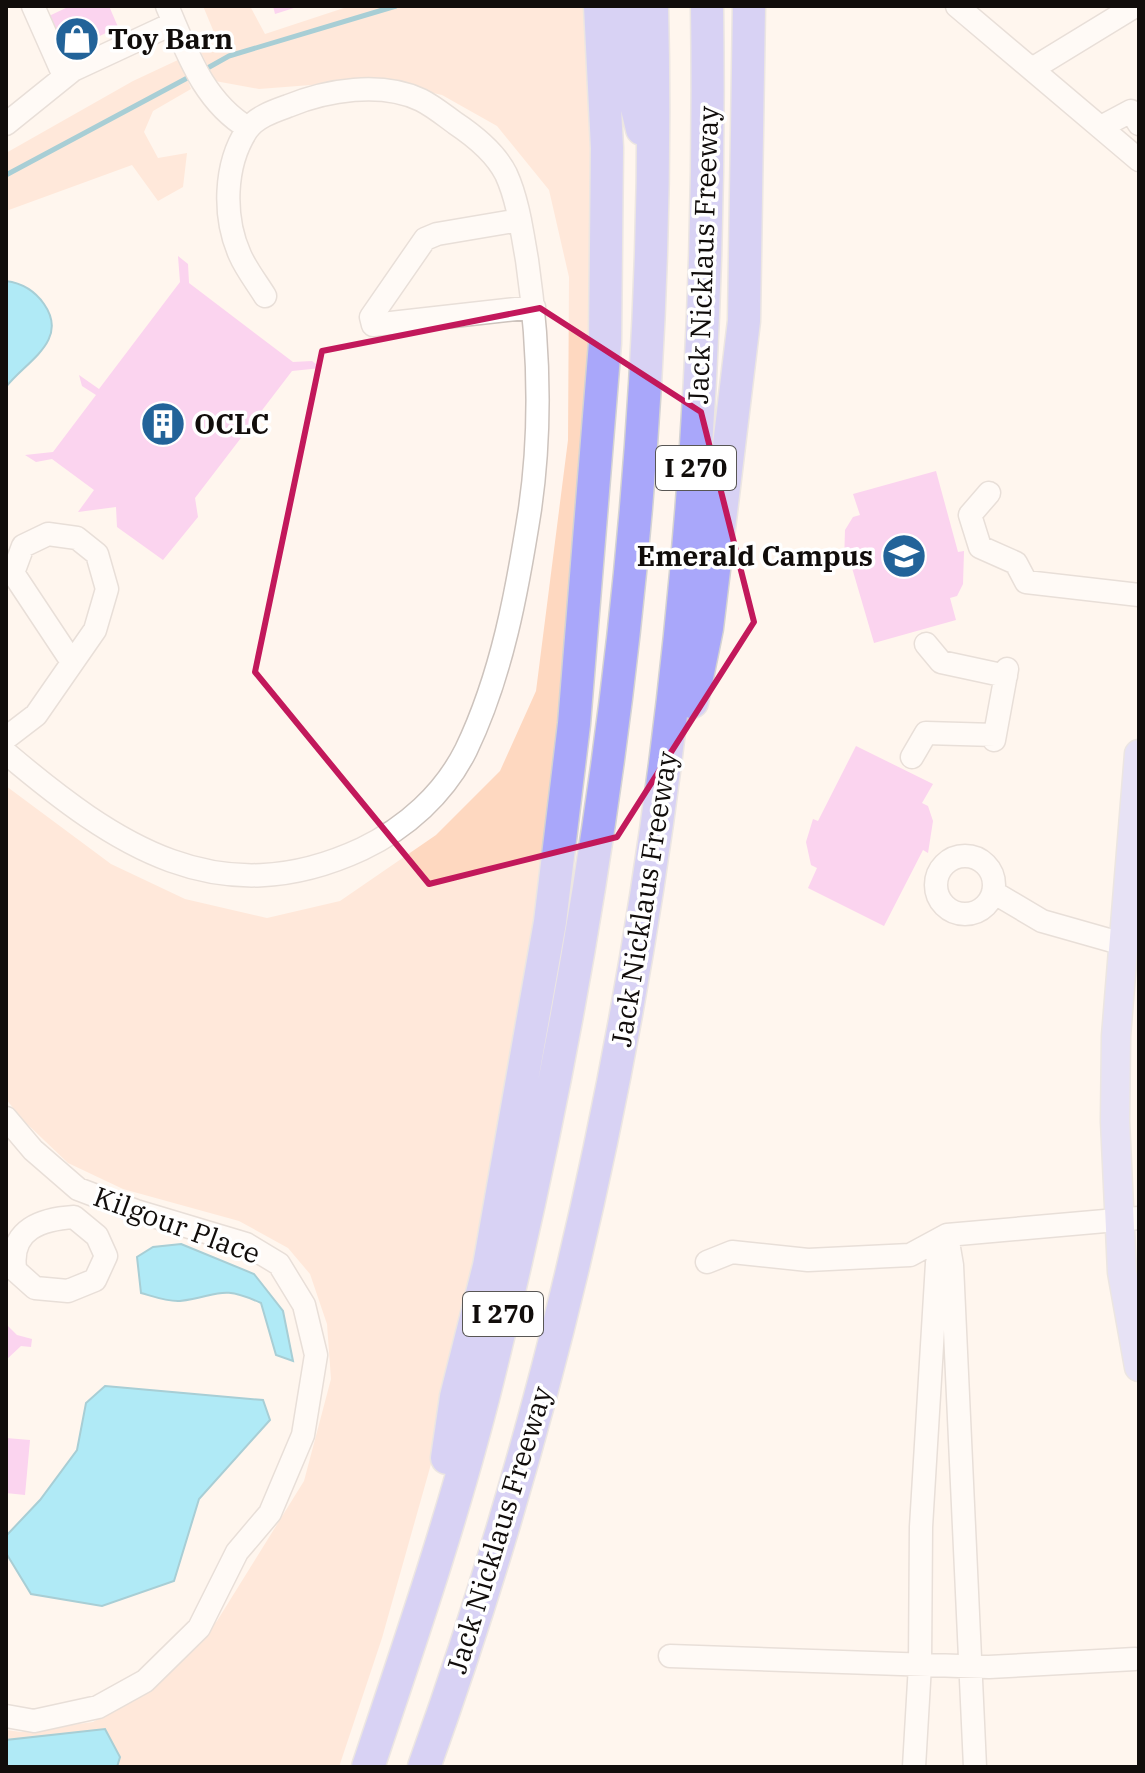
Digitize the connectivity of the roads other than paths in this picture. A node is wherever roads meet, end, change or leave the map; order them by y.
1 (33, 6) edge
2 (600, 6) edge
3 (626, 6) edge
4 (652, 6) edge
5 (707, 6) edge
6 (749, 6) edge
7 (957, 6) edge
8 (1135, 6) edge
9 (175, 24) edge
10 (1032, 69) junction
11 (64, 76) junction
12 (6, 124) edge
13 (1139, 124) edge
14 (1101, 127) junction
15 (248, 128) junction
16 (1139, 160) edge
17 (653, 165) junction
18 (520, 220) junction
19 (265, 296) dead end
20 (534, 307) junction
21 (989, 493) dead end
22 (1139, 595) edge
23 (926, 644) dead end
24 (72, 662) junction
25 (6, 738) edge
26 (6, 753) edge
27 (1139, 754) edge
28 (912, 757) dead end
29 (993, 892) dead end
30 (643, 928) junction
31 (1123, 944) junction
32 (6, 1118) edge
33 (78, 1189) junction
34 (70, 1218) junction
35 (1129, 1219) edge
36 (947, 1235) junction
37 (707, 1262) dead end
38 (10, 1265) edge
39 (1139, 1367) edge
40 (433, 1566) junction
41 (670, 1656) dead end
42 (1135, 1659) dead end
43 (920, 1665) junction
44 (973, 1666) junction
45 (6, 1716) edge
46 (368, 1767) edge
47 (424, 1767) edge
48 (914, 1767) edge
49 (975, 1767) edge

1 - 11 street
2 - 40 highway
3 - 17 highway
4 - 17 highway, Jack Nicklaus Freeway / I 270
5 - 30 highway, Jack Nicklaus Freeway / I 270
6 - 30 highway
7 - 10 street
8 - 10 street
9 - 11 street
9 - 15 street
10 - 14 street
11 - 12 street
13 - 14 street
14 - 16 street
15 - 18 street
15 - 19 street
17 - 40 highway, Jack Nicklaus Freeway / I 270
18 - 20 street
18 - 20 street
20 - 26 street
21 - 22 street
23 - 28 street
24 - 24 street
24 - 25 street
27 - 31 main road
29 - 31 street
30 - 47 highway, Jack Nicklaus Freeway / I 270
31 - 35 main road
32 - 33 street, Kilgour Place
33 - 34 street
33 - 45 street, Kilgour Place
34 - 38 street
34 - 38 street
35 - 36 street
35 - 39 main road
36 - 37 street
36 - 43 street
36 - 44 street
40 - 46 highway, Jack Nicklaus Freeway / I 270
41 - 43 street
42 - 44 street
43 - 44 street
43 - 48 street
44 - 49 street

